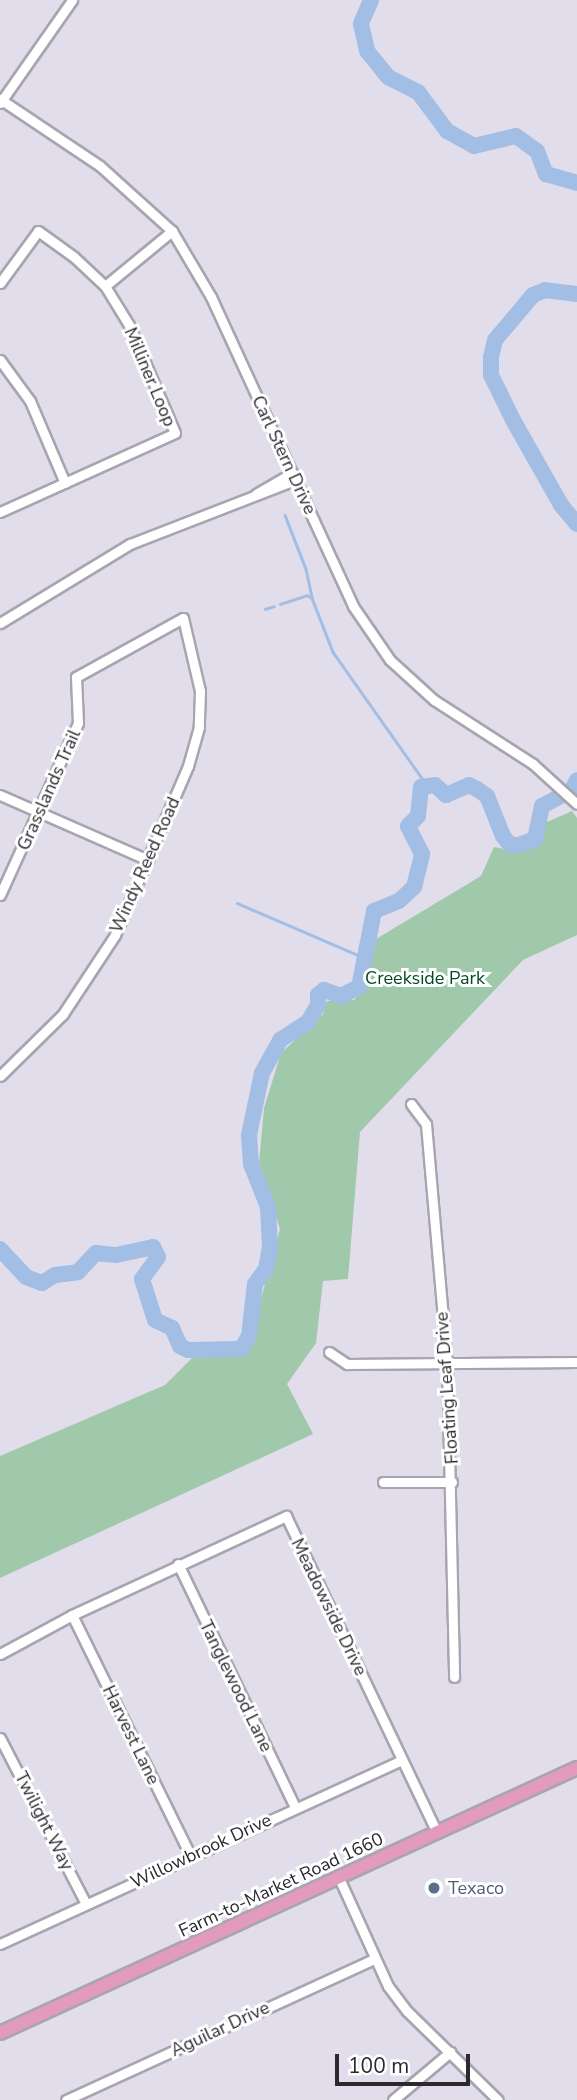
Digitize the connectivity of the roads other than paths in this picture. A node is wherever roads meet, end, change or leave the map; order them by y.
1 (72, 0) edge
2 (1, 101) edge
3 (172, 231) junction
4 (0, 283) edge
5 (104, 286) junction
6 (0, 360) edge
7 (293, 476) junction
8 (65, 483) junction
9 (0, 512) edge
10 (183, 618) joint
11 (0, 623) edge
12 (0, 795) edge
13 (577, 804) edge
14 (39, 812) junction
15 (148, 860) junction
16 (0, 895) edge
17 (0, 1076) edge
18 (411, 1104) dead end
19 (330, 1352) dead end
20 (577, 1362) edge
21 (447, 1363) junction
22 (383, 1482) dead end
23 (452, 1482) junction
24 (178, 1564) junction
25 (72, 1615) junction
26 (0, 1654) edge
27 (454, 1677) dead end
28 (0, 1738) edge
29 (402, 1760) junction
30 (577, 1768) edge
31 (295, 1807) junction
32 (437, 1832) junction
33 (190, 1855) junction
34 (339, 1878) junction
35 (86, 1904) junction
36 (0, 1944) edge
37 (374, 1959) junction
38 (0, 2033) edge
39 (450, 2052) junction
40 (66, 2100) edge
41 (393, 2100) edge
42 (498, 2100) edge

1 - 2 street
2 - 3 street, Carl Stern Drive
3 - 5 street
3 - 7 street, Carl Stern Drive
4 - 5 street, Milliner Loop
5 - 8 street, Milliner Loop
6 - 8 street
7 - 11 street
7 - 13 street, Carl Stern Drive
8 - 9 street, Milliner Loop
10 - 14 street, Grasslands Trail
10 - 15 street, Windy Reed Road
12 - 14 street
14 - 15 street
14 - 16 street, Grasslands Trail
15 - 17 street, Windy Reed Road
18 - 21 street, Floating Leaf Drive
19 - 21 street
20 - 21 street
21 - 23 street, Floating Leaf Drive
22 - 23 street
23 - 27 street, Floating Leaf Drive
24 - 25 street, Meadowside Drive
24 - 29 street, Meadowside Drive
24 - 31 street, Tanglewood Lane
25 - 26 street, Meadowside Drive
25 - 33 street, Harvest Lane
28 - 35 street, Twilight Way
29 - 31 street, Willowbrook Drive
29 - 32 street, Meadowside Drive
30 - 32 main road, Farm-to-Market Road 1660
31 - 33 street, Willowbrook Drive
32 - 34 main road, Farm-to-Market Road 1660
33 - 35 street, Willowbrook Drive
34 - 37 street
34 - 38 main road, Farm-to-Market Road 1660
35 - 36 street, Willowbrook Drive
37 - 39 street
37 - 40 street, Aguilar Drive
39 - 41 street
39 - 42 street

